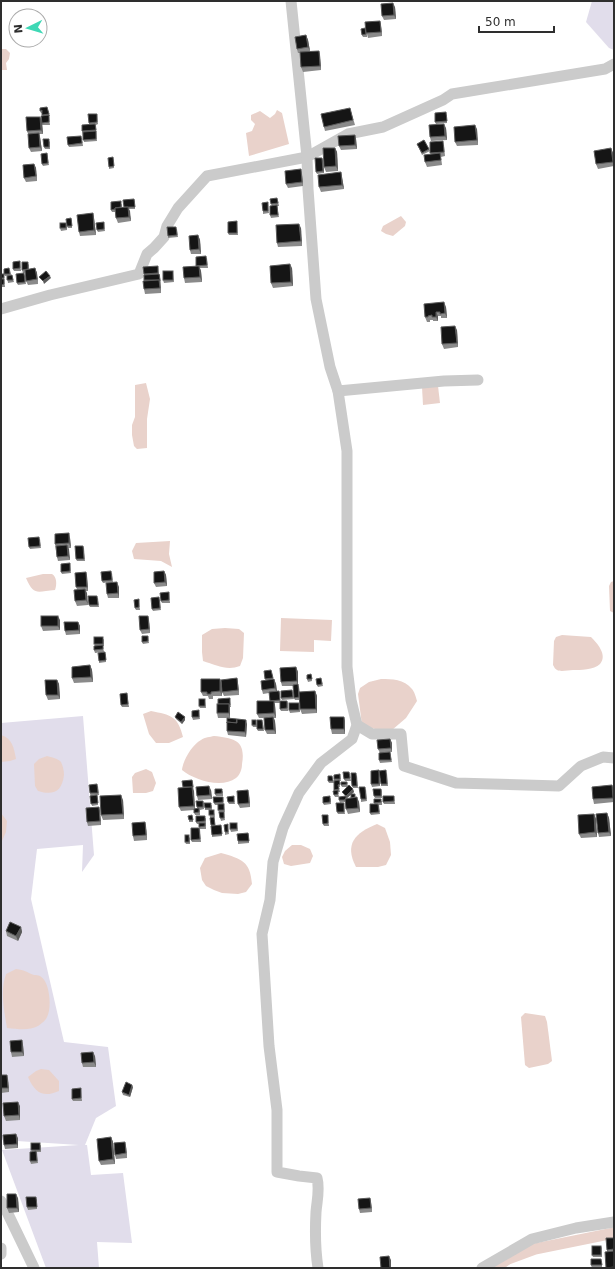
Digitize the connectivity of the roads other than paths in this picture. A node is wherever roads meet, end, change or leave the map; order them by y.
1 (291, 1) edge
2 (614, 64) edge
3 (307, 158) junction
4 (1, 309) edge
5 (478, 380) dead end
6 (338, 391) junction
7 (357, 725) junction
8 (614, 758) edge
9 (1, 1202) edge
10 (614, 1222) edge
11 (1, 1248) edge
12 (1, 1254) edge
13 (34, 1268) edge
14 (318, 1268) edge
15 (482, 1268) edge

1 - 3 street
2 - 3 street
3 - 4 street
3 - 6 street
5 - 6 street
6 - 7 street
7 - 8 street
7 - 14 street
9 - 13 street
10 - 15 street
11 - 12 street

